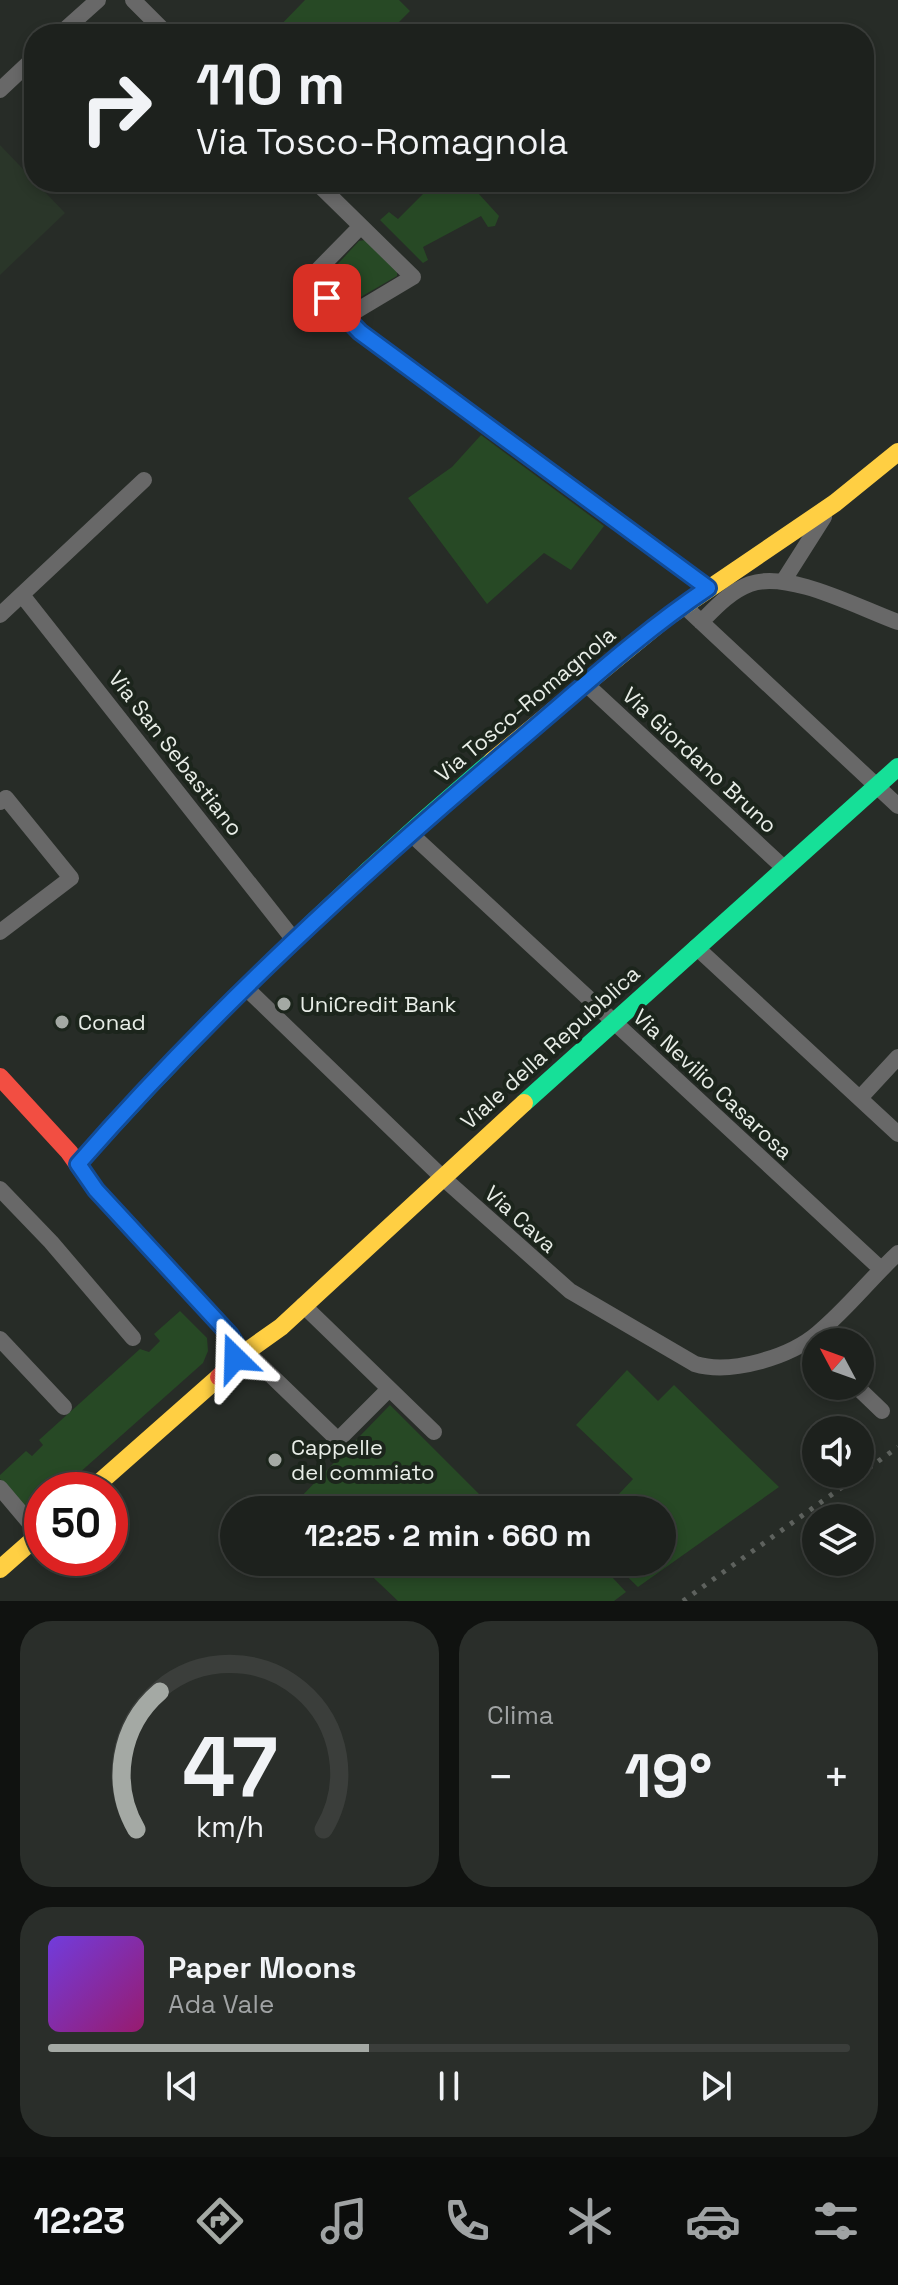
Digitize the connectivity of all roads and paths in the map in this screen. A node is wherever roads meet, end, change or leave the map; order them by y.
1 (98, 0) edge
2 (133, 0) edge
3 (71, 24) edge
4 (157, 24) edge
5 (24, 67) edge
6 (0, 90) edge
7 (326, 192) edge
8 (361, 226) junction
9 (346, 317) junction
10 (898, 452) edge
11 (144, 480) dead end
12 (835, 501) junction
13 (784, 580) junction
14 (708, 588) junction
15 (22, 595) junction
16 (683, 605) junction
17 (0, 615) edge
18 (701, 622) junction
19 (898, 622) edge
20 (586, 684) junction
21 (898, 767) edge
22 (877, 786) junction
23 (0, 802) edge
24 (898, 806) edge
25 (411, 834) junction
26 (784, 868) junction
27 (0, 932) edge
28 (294, 940) junction
29 (696, 947) junction
30 (246, 988) junction
31 (614, 1022) junction
32 (898, 1057) edge
33 (1, 1080) edge
34 (860, 1098) junction
35 (898, 1134) edge
36 (78, 1164) junction
37 (442, 1177) junction
38 (0, 1189) edge
39 (898, 1253) edge
40 (881, 1269) junction
41 (303, 1305) junction
42 (827, 1328) edge
43 (133, 1338) dead end
44 (0, 1339) edge
45 (802, 1347) edge
46 (240, 1357) junction
47 (389, 1389) junction
48 (871, 1400) edge
49 (64, 1407) dead end
50 (882, 1411) dead end
51 (434, 1432) dead end
52 (111, 1472) edge
53 (0, 1488) edge
54 (24, 1514) edge
55 (24, 1548) edge
56 (0, 1569) edge

1 - 3 street
2 - 4 street
5 - 6 street
7 - 8 street
8 - 9 street
8 - 9 street
9 - 14 street
10 - 12 main road, Via Tosco-Romagnola
11 - 15 street
12 - 13 street
12 - 14 main road, Via Tosco-Romagnola
13 - 18 street
13 - 19 street
14 - 16 main road, Via Tosco-Romagnola
15 - 17 street
15 - 28 street, Via San Sebastiano
16 - 18 street
16 - 20 main road, Via Tosco-Romagnola
18 - 22 street
20 - 25 main road, Via Tosco-Romagnola
20 - 26 street, Via Giordano Bruno
21 - 22 main road, Viale della Repubblica
22 - 24 street
22 - 26 main road, Viale della Repubblica
23 - 27 street
25 - 28 main road, Via Tosco-Romagnola
25 - 31 street, Via Nevilio Casarosa
26 - 29 main road, Viale della Repubblica
28 - 30 main road, Via Tosco-Romagnola
29 - 31 main road, Viale della Repubblica
29 - 34 street
30 - 36 main road, Via Tosco-Romagnola
30 - 37 street, Via Cava
31 - 37 main road, Viale della Repubblica
31 - 40 street, Via Nevilio Casarosa
32 - 34 street
33 - 36 main road
34 - 35 street
36 - 46 main road
37 - 41 main road, Viale della Repubblica
37 - 45 street, Via Cava
38 - 43 street
39 - 40 street
40 - 42 street
41 - 46 main road, Viale della Repubblica
41 - 47 street
44 - 49 street
46 - 47 street
46 - 52 main road, Viale della Repubblica
47 - 51 street
48 - 50 street
53 - 54 street
55 - 56 main road

